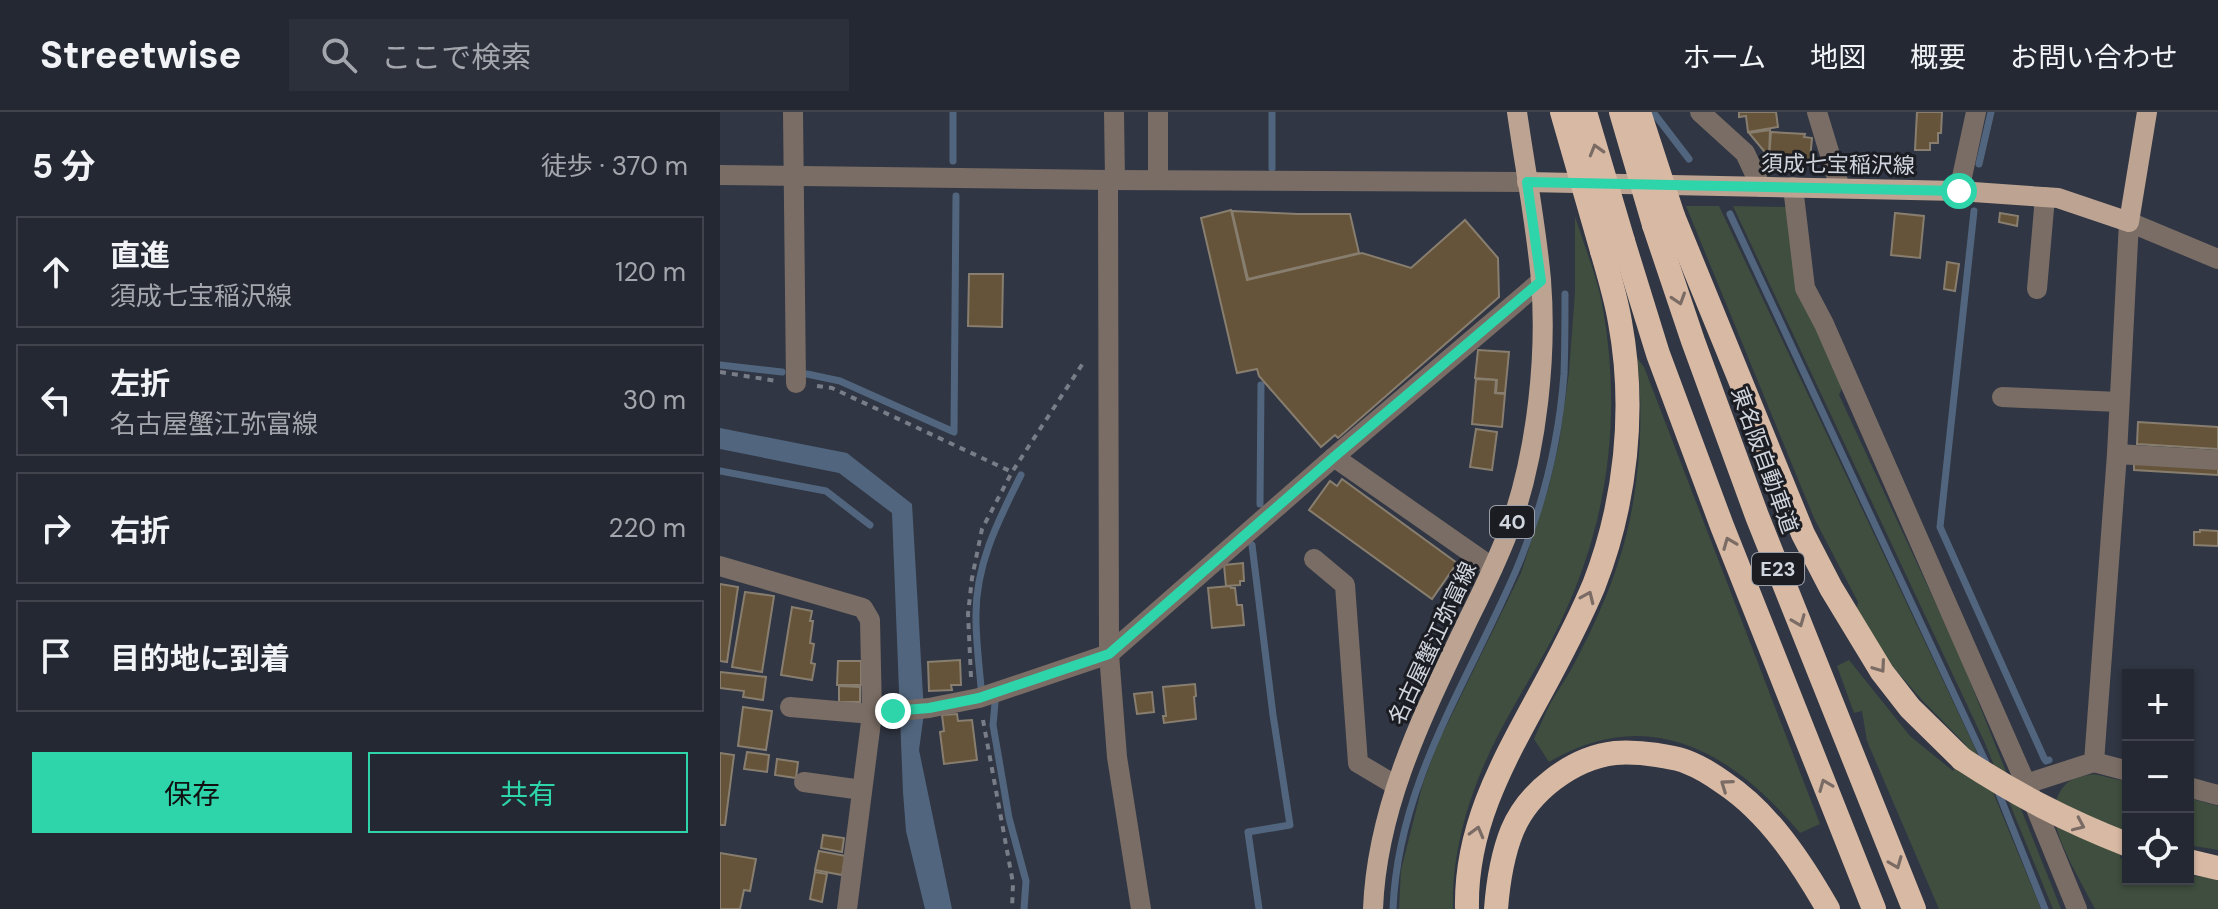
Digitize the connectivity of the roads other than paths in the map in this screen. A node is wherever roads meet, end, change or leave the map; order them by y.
1 (793, 112) edge
2 (1114, 112) edge
3 (1158, 112) edge
4 (1517, 112) edge
5 (1562, 112) edge
6 (1585, 112) edge
7 (1621, 112) edge
8 (1639, 112) edge
9 (1700, 112) edge
10 (1817, 112) edge
11 (1976, 112) edge
12 (2147, 112) edge
13 (720, 175) edge
14 (794, 176) junction
15 (1111, 180) junction
16 (1158, 180) junction
17 (1527, 182) junction
18 (1761, 187) junction
19 (1793, 187) junction
20 (1840, 188) junction
21 (1959, 191) junction
22 (2045, 197) junction
23 (1664, 220) junction
24 (2129, 222) junction
25 (1612, 246) junction
26 (2218, 259) edge
27 (1541, 281) junction
28 (2037, 289) dead end
29 (796, 383) road end
30 (2002, 397) dead end
31 (2119, 402) junction
32 (2117, 454) junction
33 (1334, 457) junction
34 (2218, 460) edge
35 (1314, 559) dead end
36 (720, 566) edge
37 (1493, 568) junction
38 (1109, 654) junction
39 (790, 707) dead end
40 (882, 712) junction
41 (2094, 762) junction
42 (2122, 769) edge
43 (804, 782) dead end
44 (2026, 784) junction
45 (1395, 785) junction
46 (2194, 789) edge
47 (862, 790) junction
48 (2218, 795) edge
49 (2122, 843) edge
50 (2194, 862) edge
51 (2218, 868) edge
52 (847, 909) edge
53 (1141, 909) edge
54 (1373, 909) edge
55 (1467, 909) edge
56 (1496, 909) edge
57 (1828, 909) edge
58 (1874, 909) edge
59 (1914, 909) edge
60 (2077, 909) edge

1 - 14 street
2 - 15 street
3 - 16 street
4 - 17 main road, 名古屋蟹江弥富線 / 40
5 - 25 highway, bridge
25 -> 6 highway, E23, bridge
7 - 23 highway, 東名阪自動車道 / E23, bridge
8 - 23 highway, bridge
9 - 18 street
10 - 20 street
11 - 21 street
12 - 24 main road
13 - 14 street
14 - 15 street
14 - 29 street
15 - 16 street
15 - 38 street
16 - 17 street
17 - 18 main road, 須成七宝稲沢線
17 - 27 main road, 名古屋蟹江弥富線 / 40
18 - 19 main road, 須成七宝稲沢線
19 - 20 main road, 須成七宝稲沢線
19 - 44 street
20 - 21 main road, 須成七宝稲沢線
21 - 22 main road, 須成七宝稲沢線
22 - 24 main road, 須成七宝稲沢線
22 - 28 street
23 -> 49 highway, bridge
23 -> 59 highway, 東名阪自動車道 / E23
24 - 26 street
24 - 31 street
55 -> 25 highway
58 -> 25 highway, E23
27 - 33 street
27 - 37 main road, 名古屋蟹江弥富線 / 40
30 - 31 street
31 - 32 street
32 - 34 street
32 - 41 street
33 - 37 street
33 - 38 street
35 - 45 street
36 - 40 street
37 - 45 main road, 名古屋蟹江弥富線 / 40
38 - 40 street
38 - 53 street
39 - 40 street
40 - 47 street
41 - 42 street
41 - 44 street
43 - 47 street
44 - 60 street
45 - 54 main road, 名古屋蟹江弥富線 / 40
46 - 48 street
47 - 52 street
50 - 51 highway
57 -> 56 highway

